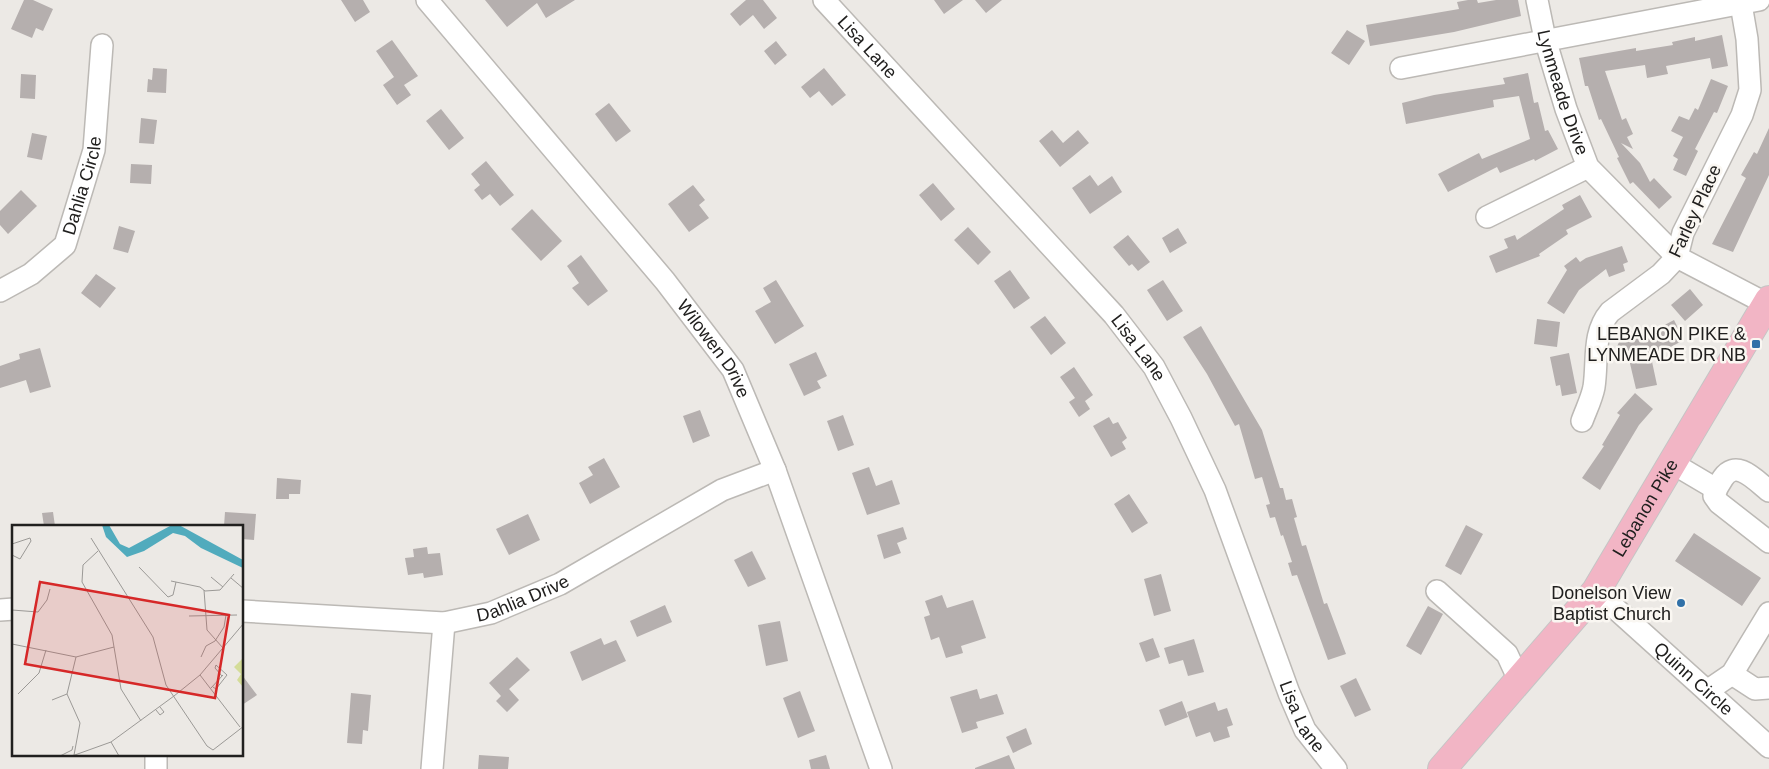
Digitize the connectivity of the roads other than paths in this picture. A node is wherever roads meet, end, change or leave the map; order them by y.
1 (427, 0) edge
2 (824, 0) edge
3 (1537, 0) edge
4 (1750, 2) edge
5 (1545, 39) junction
6 (102, 45) dead end
7 (1401, 68) dead end
8 (1588, 168) junction
9 (1487, 217) dead end
10 (1677, 256) junction
11 (0, 291) edge
12 (1768, 302) edge
13 (1582, 421) dead end
14 (1672, 463) junction
15 (775, 470) junction
16 (1716, 489) junction
17 (1769, 491) edge
18 (1769, 542) edge
19 (1437, 591) dead end
20 (1596, 591) junction
21 (244, 611) edge
22 (1769, 613) edge
23 (444, 623) junction
24 (1732, 674) junction
25 (1519, 680) junction
26 (1769, 688) edge
27 (1707, 691) junction
28 (1769, 746) edge
29 (156, 756) edge
30 (156, 769) edge
31 (432, 769) edge
32 (881, 769) edge
33 (1336, 769) edge
34 (1442, 769) edge

1 - 15 street, Wilowen Drive
2 - 33 street, Lisa Lane
3 - 5 street, Lynmeade Drive
4 - 5 street
4 - 10 street, Farley Place
5 - 7 street
5 - 8 street, Lynmeade Drive
6 - 11 street, Dahlia Circle
8 - 9 street
8 - 10 street, Lynmeade Drive
10 - 12 street, Lynmeade Drive
10 - 13 street, Farley Place
12 - 14 main road, Lebanon Pike
14 - 16 street
14 - 20 main road, Lebanon Pike
15 - 23 street, Dahlia Drive
15 - 32 street, Wilowen Drive
16 - 17 street
16 - 18 street
19 - 25 street
20 - 25 main road, Lebanon Pike
20 - 27 street, Quinn Circle
21 - 23 street, Dahlia Drive
22 - 24 street
23 - 31 street
24 - 26 street
24 - 27 street
25 - 34 main road, Lebanon Pike
27 - 28 street, Quinn Circle
29 - 30 street

